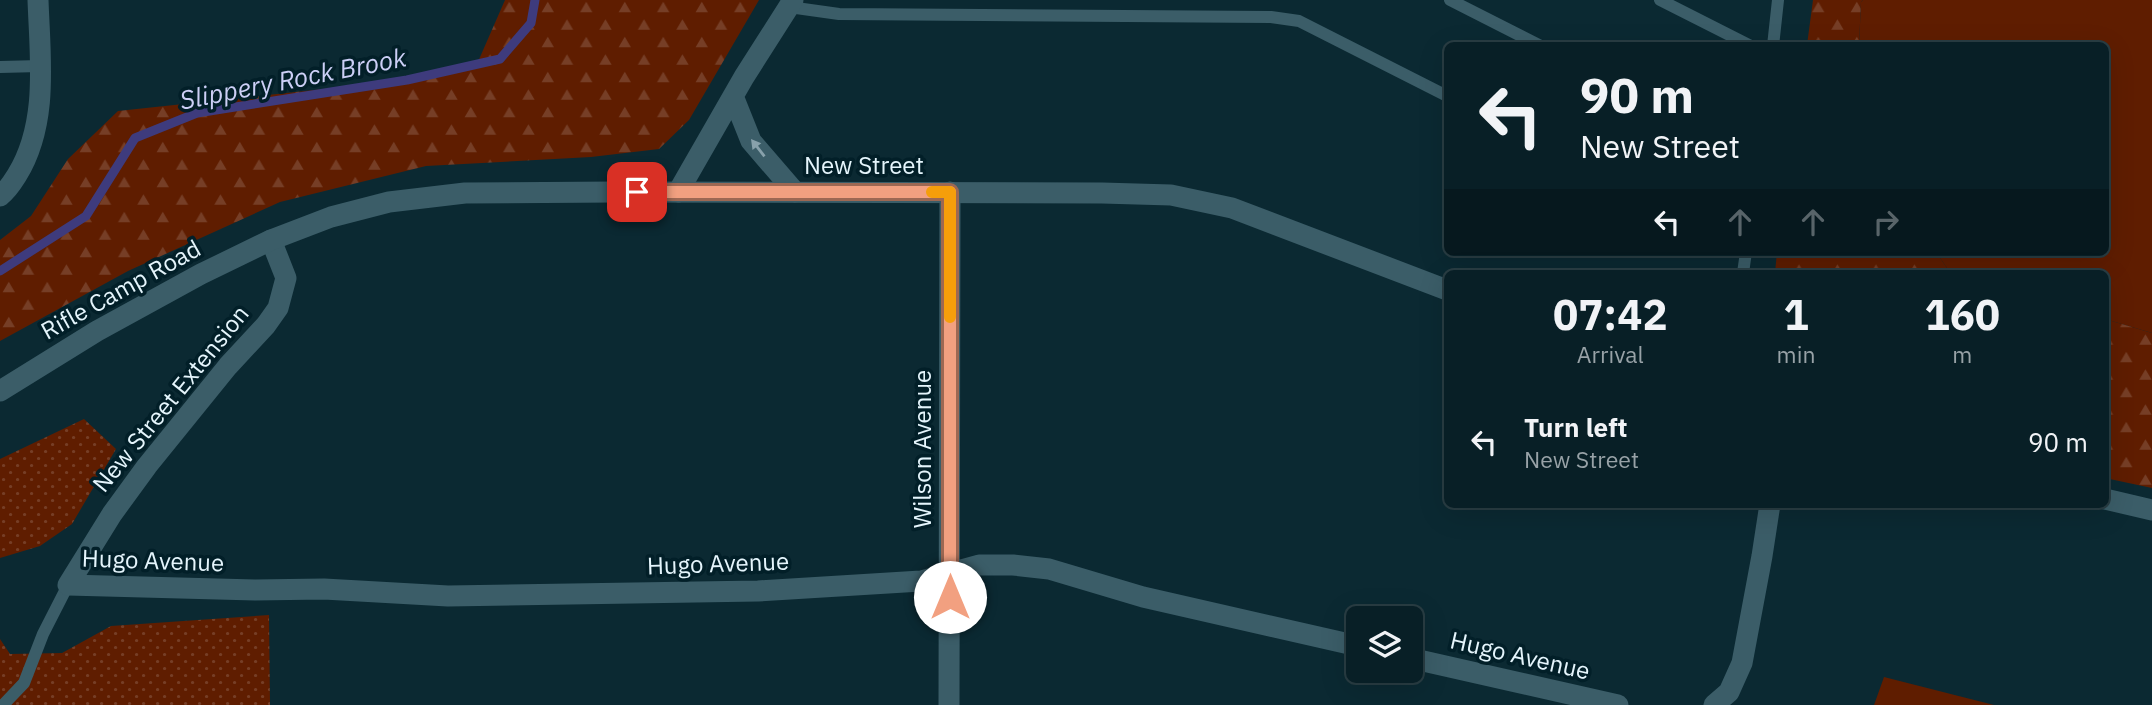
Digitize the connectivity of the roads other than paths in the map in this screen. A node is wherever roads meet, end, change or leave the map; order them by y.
1 (38, 0) edge
2 (1450, 0) edge
3 (1660, 0) edge
4 (1778, 0) edge
5 (791, 4) edge
6 (1533, 42) edge
7 (1743, 42) edge
8 (1773, 42) edge
9 (40, 66) junction
10 (0, 67) edge
11 (1444, 94) edge
12 (733, 96) junction
13 (678, 192) junction
14 (794, 192) junction
15 (950, 192) junction
16 (0, 196) edge
17 (271, 240) junction
18 (1444, 289) edge
19 (0, 391) edge
20 (2109, 500) edge
21 (1769, 508) edge
22 (2152, 509) edge
23 (950, 573) junction
24 (68, 585) junction
25 (1346, 643) edge
26 (1423, 661) edge
27 (3, 705) edge
28 (949, 705) edge
29 (1618, 705) edge
30 (1714, 705) edge

1 - 9 street
2 - 6 lane
3 - 7 lane
4 - 8 lane
5 - 11 lane
5 - 12 street
9 - 10 lane
9 - 16 street
12 - 13 street
14 -> 12 street
13 - 14 street, New Street
13 - 17 street, New Street
14 - 15 street, New Street
15 - 18 street, New Street
15 - 23 street, Wilson Avenue
17 - 19 street, Rifle Camp Road
17 - 24 street, New Street Extension
20 - 22 street
21 - 30 street
23 - 24 street, Hugo Avenue
23 - 25 street, Hugo Avenue
23 - 28 street, Wilson Avenue
24 - 27 lane
26 - 29 street, Hugo Avenue

